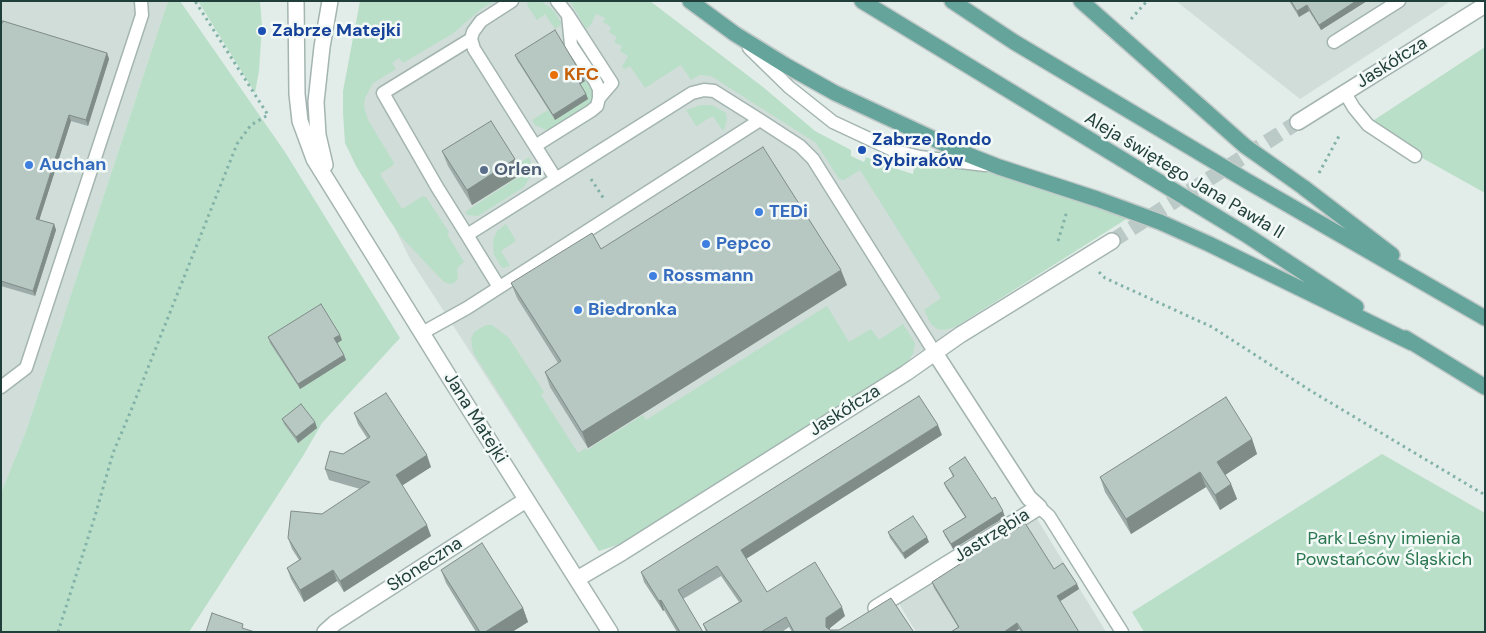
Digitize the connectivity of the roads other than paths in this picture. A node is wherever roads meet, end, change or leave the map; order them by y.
1 (141, 1) edge
2 (296, 1) edge
3 (330, 1) edge
4 (512, 1) edge
5 (557, 1) edge
6 (690, 1) edge
7 (862, 1) edge
8 (952, 1) edge
9 (1400, 1) edge
10 (1081, 2) edge
11 (1478, 5) edge
12 (735, 34) junction
13 (471, 39) junction
14 (1334, 42) dead end
15 (1345, 93) junction
16 (760, 120) junction
17 (1298, 122) tunnel mouth
18 (535, 146) junction
19 (1415, 156) dead end
20 (999, 167) junction
21 (556, 179) junction
22 (340, 204) junction
23 (467, 235) junction
24 (1112, 240) tunnel mouth
25 (499, 287) junction
26 (1441, 292) junction
27 (1485, 318) edge
28 (422, 333) junction
29 (1412, 343) junction
30 (935, 352) junction
31 (1, 387) edge
32 (1485, 387) edge
33 (526, 500) junction
34 (1039, 507) junction
35 (576, 579) junction
36 (864, 616) edge
37 (325, 632) edge
38 (610, 632) edge
39 (1122, 632) edge

1 - 31 lane
2 - 22 street, Jana Matejki
3 - 22 street, Jana Matejki
4 - 13 lane
5 - 18 lane
6 - 12 main road
7 - 29 main road, Aleja świętego Jana Pawła II
8 - 26 main road, Aleja świętego Jana Pawła II
9 - 14 lane
10 - 26 main road
11 - 15 street, Jaskółcza
12 - 20 main road
12 - 20 lane
13 - 18 lane
13 - 23 lane
15 - 17 street, Jaskółcza
15 - 19 lane
16 - 21 lane
16 - 25 lane
16 - 30 lane
18 - 21 lane
20 - 29 main road
21 - 23 lane
22 - 28 street, Jana Matejki
23 - 25 lane
24 - 30 street, Jaskółcza
25 - 28 lane
26 - 27 main road, Aleja świętego Jana Pawła II
28 - 33 street, Jana Matejki
29 - 32 main road, Aleja świętego Jana Pawła II
30 - 34 street, Jastrzębia
30 - 35 street, Jaskółcza
33 - 35 street, Jana Matejki
33 - 37 street, Słoneczna
34 - 36 street, Jastrzębia
34 - 39 lane
35 - 38 street, Jana Matejki

